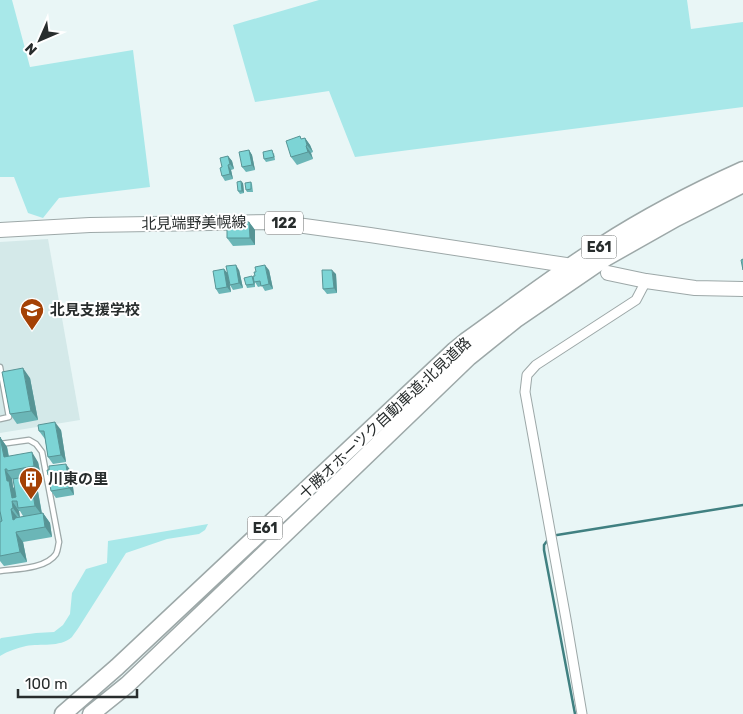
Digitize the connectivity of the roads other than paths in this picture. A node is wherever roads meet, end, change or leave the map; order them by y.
1 (743, 169) edge
2 (743, 184) edge
3 (0, 230) edge
4 (566, 266) dead end
5 (608, 273) dead end
6 (646, 281) junction
7 (743, 289) edge
8 (0, 367) edge
9 (0, 419) edge
10 (0, 444) edge
11 (0, 571) edge
12 (62, 714) edge
13 (91, 714) edge
14 (582, 714) edge

1 - 12 highway, 十勝オホーツク自動車道;北見道路 / E61
2 - 13 highway, 十勝オホーツク自動車道;北見道路 / E61
3 - 4 main road, 北見端野美幌線 / 122
5 - 6 main road
6 - 7 main road
6 - 14 street
8 - 9 lane
10 - 11 lane

